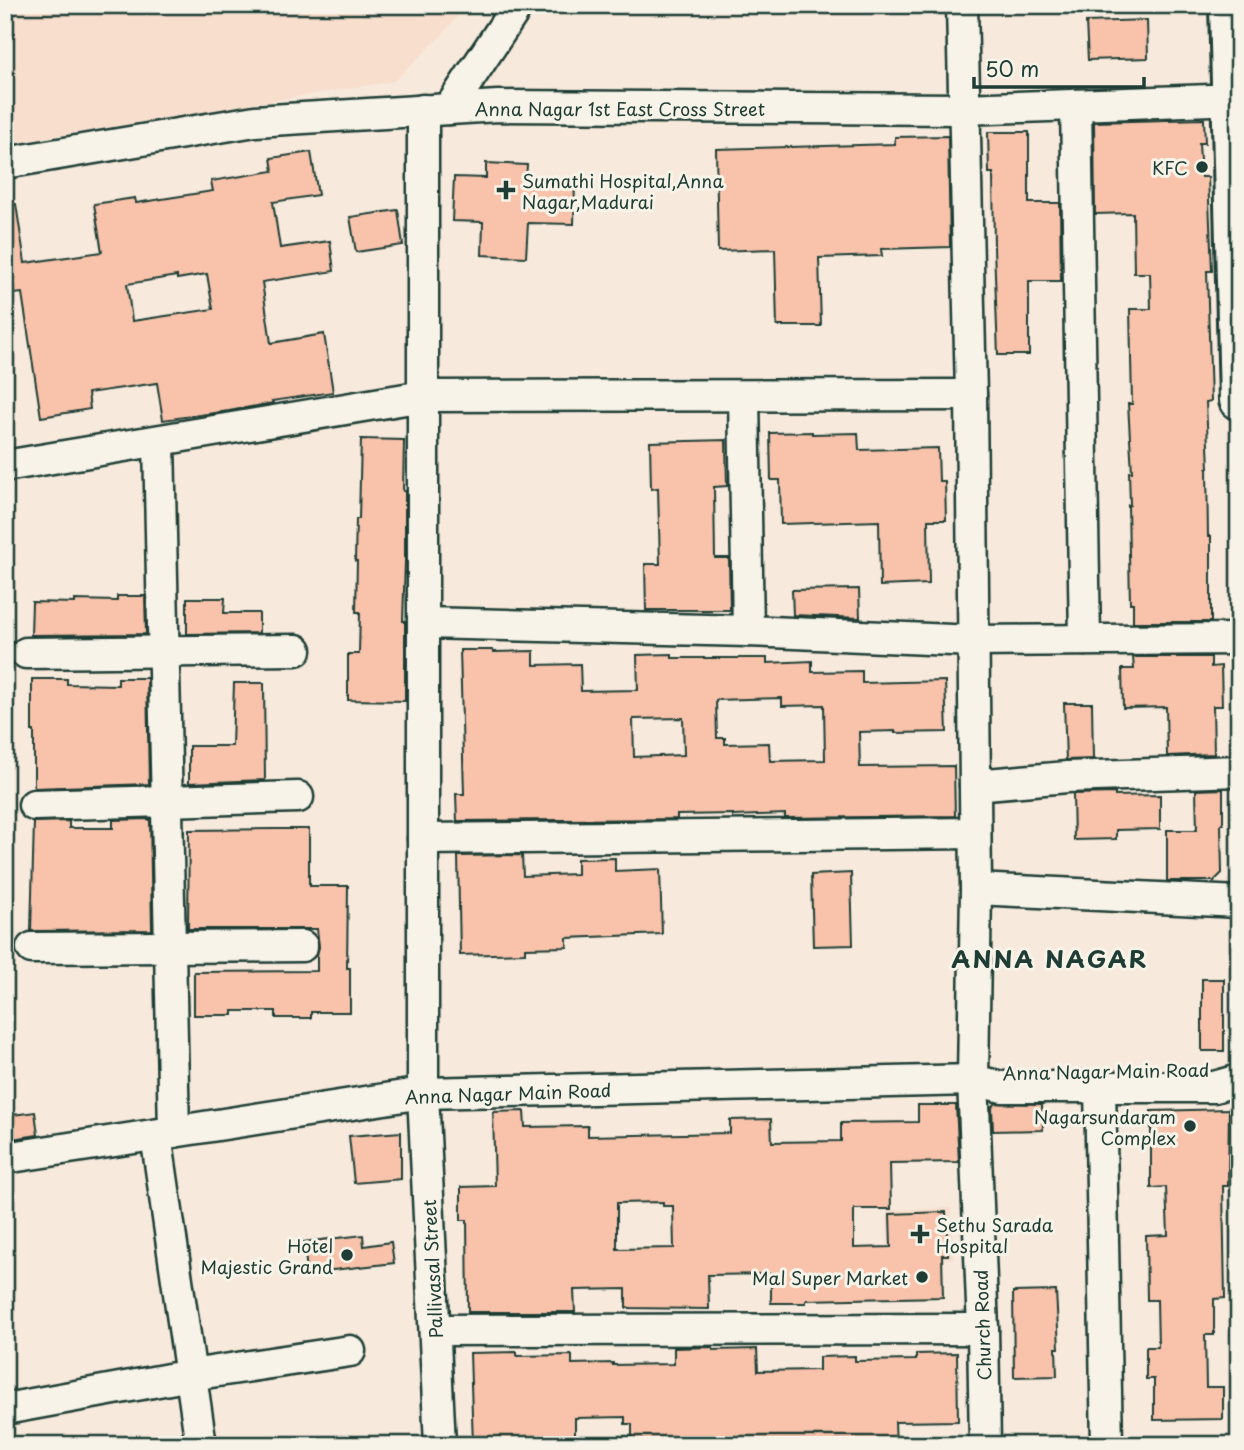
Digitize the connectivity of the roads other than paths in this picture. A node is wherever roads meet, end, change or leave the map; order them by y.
1 (518, 5) edge
2 (962, 5) edge
3 (1228, 5) edge
4 (1235, 99) edge
5 (1076, 106) junction
6 (963, 109) junction
7 (436, 110) junction
8 (5, 163) edge
9 (971, 395) junction
10 (423, 396) junction
11 (744, 396) junction
12 (1239, 400) edge
13 (159, 440) junction
14 (5, 466) edge
15 (423, 623) junction
16 (748, 631) junction
17 (1239, 639) edge
18 (1085, 640) junction
19 (974, 641) junction
20 (296, 650) dead end
21 (163, 652) junction
22 (26, 653) dead end
23 (1239, 771) edge
24 (975, 785) junction
25 (298, 797) dead end
26 (167, 801) junction
27 (34, 805) dead end
28 (975, 833) junction
29 (423, 839) junction
30 (976, 889) junction
31 (1239, 902) edge
32 (302, 946) dead end
33 (170, 947) junction
34 (32, 948) dead end
35 (1239, 1079) edge
36 (973, 1080) junction
37 (1100, 1086) junction
38 (423, 1093) junction
39 (165, 1134) junction
40 (5, 1158) edge
41 (436, 1329) junction
42 (983, 1329) junction
43 (350, 1351) dead end
44 (191, 1375) junction
45 (5, 1409) edge
46 (201, 1445) edge
47 (440, 1445) edge
48 (985, 1445) edge
49 (1107, 1445) edge

1 - 7 street
2 - 6 street, Church Road
3 - 4 main road
4 - 5 street, Anna Nagar 1st East Cross Street
4 - 12 main road
5 - 6 street, Anna Nagar 1st East Cross Street
5 - 18 street
6 - 7 street, Anna Nagar 1st East Cross Street
6 - 9 street, Church Road
7 - 8 street, Anna Nagar 1st East Cross Street
7 - 10 street, Pallivasal Street
9 - 11 street
9 - 19 street, Church Road
10 - 11 street
10 - 13 street
10 - 15 street, Pallivasal Street
11 - 16 street
13 - 14 street
13 - 21 street
15 - 16 street
15 - 29 street, Pallivasal Street
16 - 19 street
17 - 18 street
18 - 19 street
19 - 24 street, Church Road
20 - 21 street
21 - 22 street
21 - 26 street
23 - 24 street
24 - 28 street, Church Road
25 - 26 street
26 - 27 street
26 - 33 street
28 - 29 street
28 - 30 street, Church Road
29 - 38 street, Pallivasal Street
30 - 31 street
30 - 36 street, Church Road
32 - 33 street
33 - 34 street
33 - 39 street
35 - 36 street, Anna Nagar Main Road
35 - 37 street, Anna Nagar Main Road
36 - 37 street, Anna Nagar Main Road
36 - 38 street, Anna Nagar Main Road
36 - 42 street, Church Road
37 - 49 street
38 - 39 street, Anna Nagar Main Road
38 - 41 street, Pallivasal Street
39 - 40 street, Anna Nagar Main Road
39 - 44 street
41 - 42 street
41 - 47 street, Pallivasal Street
42 - 48 street, Church Road
43 - 44 street
44 - 45 street
44 - 46 street

